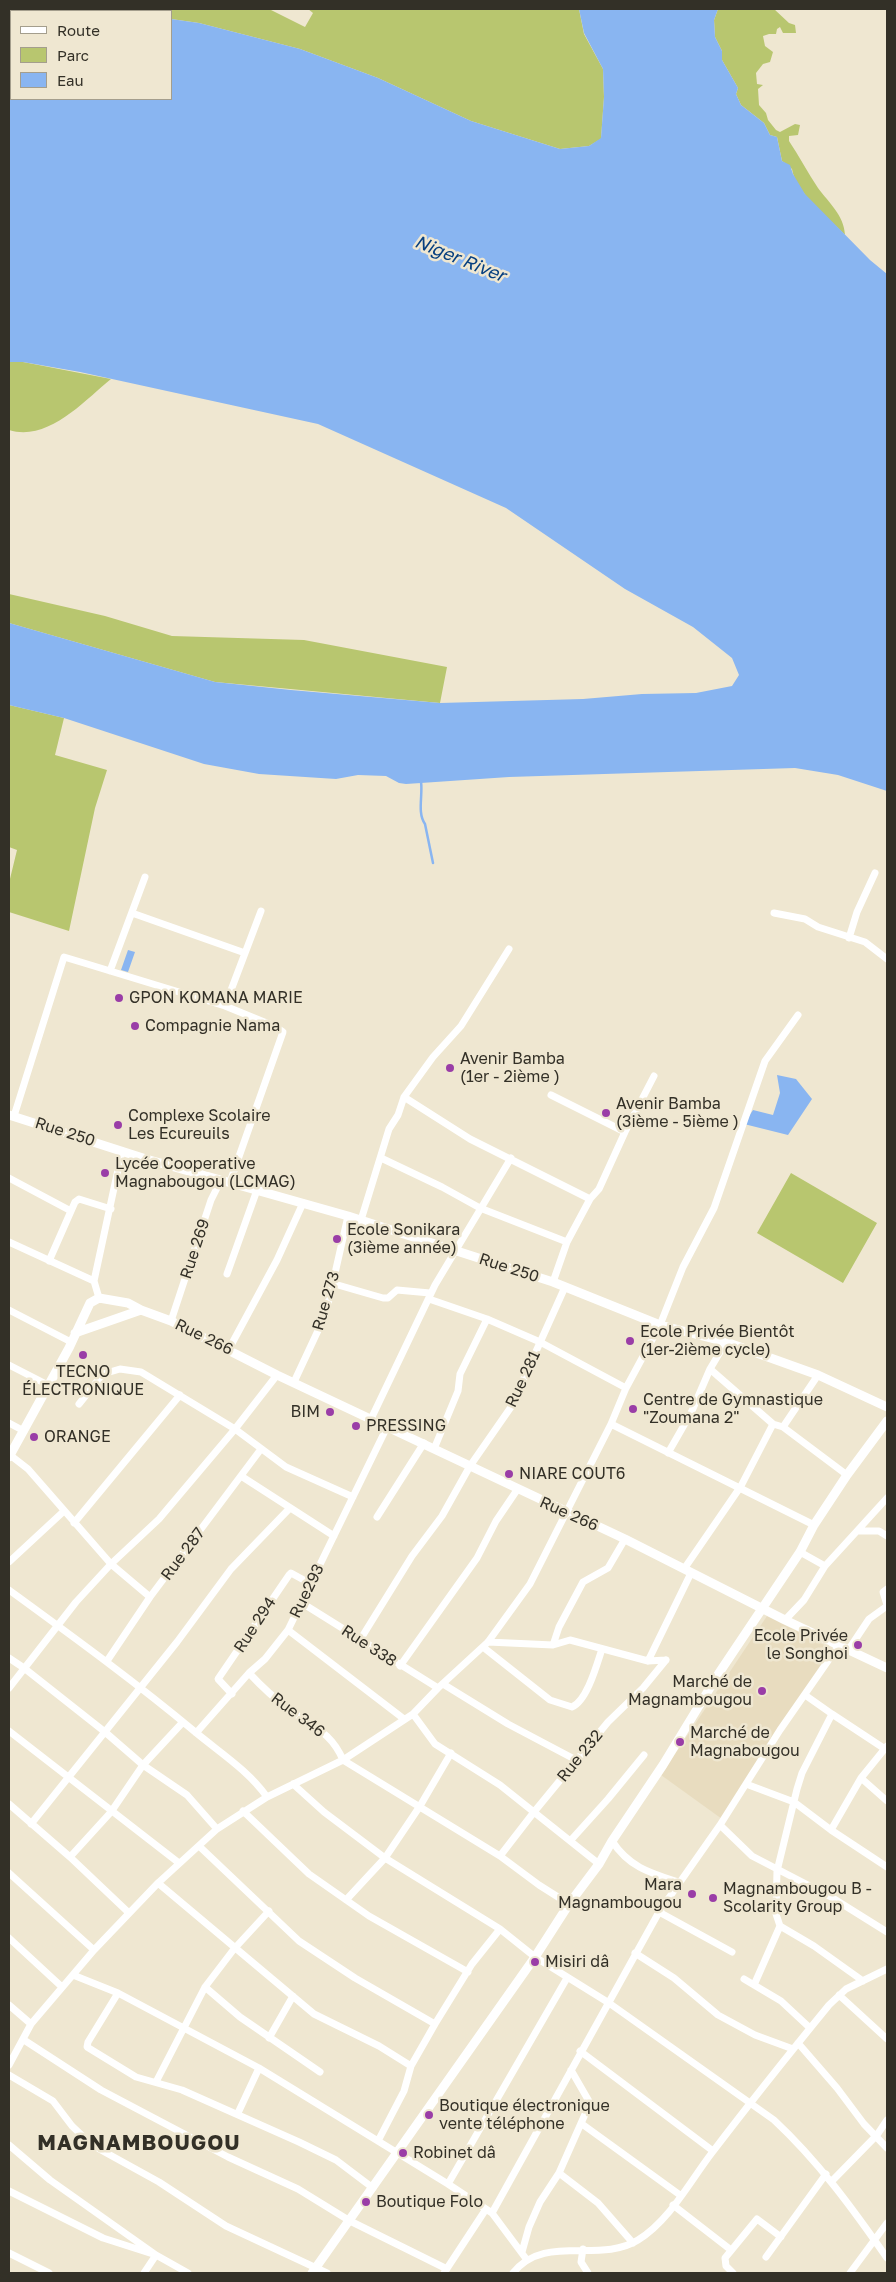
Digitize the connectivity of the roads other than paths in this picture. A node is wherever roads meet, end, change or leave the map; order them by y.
1 (875, 873) dead end
2 (145, 877) dead end
3 (261, 911) dead end
4 (132, 913) junction
5 (774, 913) dead end
6 (849, 938) junction
7 (509, 949) dead end
8 (245, 954) junction
9 (887, 959) edge
10 (110, 971) junction
11 (225, 1006) junction
12 (798, 1016) dead end
13 (654, 1076) dead end
14 (551, 1095) dead end
15 (404, 1097) junction
16 (11, 1115) edge
17 (625, 1132) junction
18 (122, 1150) junction
19 (381, 1158) junction
20 (511, 1158) junction
21 (9, 1178) edge
22 (226, 1181) junction
23 (257, 1190) junction
24 (590, 1199) junction
25 (304, 1203) junction
26 (480, 1208) junction
27 (111, 1209) junction
28 (71, 1210) junction
29 (348, 1216) junction
30 (361, 1220) junction
31 (9, 1242) edge
32 (567, 1242) junction
33 (454, 1250) junction
34 (49, 1261) junction
35 (227, 1274) dead end
36 (94, 1281) junction
37 (552, 1282) junction
38 (332, 1283) junction
39 (565, 1287) junction
40 (430, 1296) junction
41 (99, 1298) junction
42 (9, 1310) edge
43 (147, 1310) junction
44 (487, 1320) junction
45 (171, 1321) junction
46 (660, 1325) junction
47 (73, 1338) junction
48 (540, 1342) junction
49 (726, 1342) junction
50 (229, 1349) junction
51 (9, 1365) edge
52 (710, 1369) junction
53 (278, 1375) junction
54 (818, 1375) junction
55 (294, 1382) junction
56 (48, 1385) junction
57 (626, 1388) junction
58 (180, 1395) junction
59 (79, 1404) dead end
60 (887, 1407) edge
61 (370, 1419) junction
62 (887, 1421) edge
63 (9, 1423) edge
64 (611, 1424) junction
65 (773, 1424) junction
66 (387, 1427) junction
67 (783, 1427) junction
68 (236, 1429) junction
69 (24, 1431) junction
70 (424, 1443) junction
71 (261, 1449) junction
72 (434, 1449) junction
73 (668, 1453) junction
74 (10, 1456) edge
75 (470, 1466) junction
76 (847, 1475) junction
77 (241, 1476) junction
78 (740, 1488) junction
79 (517, 1490) junction
80 (353, 1496) junction
81 (887, 1498) edge
82 (289, 1509) junction
83 (64, 1511) junction
84 (565, 1512) junction
85 (376, 1517) dead end
86 (74, 1523) junction
87 (814, 1525) junction
88 (857, 1531) junction
89 (334, 1536) junction
90 (887, 1536) edge
91 (625, 1539) junction
92 (800, 1552) junction
93 (9, 1562) edge
94 (111, 1564) junction
95 (825, 1566) junction
96 (687, 1571) junction
97 (311, 1584) junction
98 (887, 1589) edge
99 (9, 1590) edge
100 (150, 1597) junction
101 (302, 1603) junction
102 (887, 1606) edge
103 (763, 1608) junction
104 (785, 1620) junction
105 (57, 1625) junction
106 (288, 1630) junction
107 (360, 1640) junction
108 (486, 1645) junction
109 (552, 1645) junction
110 (839, 1645) junction
111 (602, 1649) junction
112 (849, 1649) junction
113 (9, 1658) edge
114 (107, 1661) junction
115 (648, 1662) junction
116 (400, 1666) junction
117 (24, 1668) junction
118 (887, 1668) edge
119 (249, 1673) junction
120 (440, 1686) junction
121 (140, 1687) junction
122 (9, 1688) edge
123 (232, 1694) junction
124 (804, 1695) junction
125 (414, 1714) junction
126 (832, 1714) junction
127 (404, 1719) junction
128 (183, 1722) junction
129 (9, 1731) edge
130 (105, 1732) junction
131 (196, 1733) junction
132 (886, 1748) edge
133 (451, 1753) junction
134 (644, 1755) dead end
135 (342, 1760) junction
136 (578, 1760) junction
137 (143, 1765) junction
138 (70, 1778) junction
139 (861, 1778) junction
140 (293, 1784) junction
141 (746, 1784) junction
142 (267, 1798) junction
143 (887, 1801) edge
144 (794, 1802) junction
145 (9, 1804) edge
146 (420, 1806) junction
147 (243, 1811) junction
148 (111, 1812) junction
149 (534, 1812) junction
150 (31, 1824) junction
151 (720, 1825) junction
152 (217, 1829) junction
153 (831, 1830) junction
154 (571, 1840) junction
155 (612, 1841) junction
156 (199, 1846) junction
157 (500, 1856) junction
158 (70, 1857) junction
159 (385, 1858) junction
160 (179, 1863) junction
161 (599, 1864) junction
162 (887, 1867) edge
163 (778, 1871) junction
164 (9, 1873) edge
165 (678, 1882) junction
166 (158, 1883) junction
167 (346, 1900) junction
168 (569, 1904) junction
169 (269, 1911) junction
170 (659, 1912) junction
171 (130, 1913) junction
172 (780, 1926) junction
173 (500, 1930) junction
174 (887, 1932) edge
175 (9, 1938) edge
176 (234, 1949) junction
177 (94, 1950) junction
178 (732, 1952) dead end
179 (635, 1953) junction
180 (535, 1957) junction
181 (887, 1969) edge
182 (468, 1972) junction
183 (73, 1975) junction
184 (567, 1978) junction
185 (744, 1979) dead end
186 (863, 1981) junction
187 (754, 1985) junction
188 (62, 1987) junction
189 (205, 1987) junction
190 (118, 1993) junction
191 (839, 1995) junction
192 (294, 1996) junction
193 (609, 2003) junction
194 (9, 2005) edge
195 (31, 2024) junction
196 (435, 2024) junction
197 (182, 2028) junction
198 (810, 2028) junction
199 (269, 2038) junction
200 (887, 2038) edge
201 (24, 2040) junction
202 (796, 2046) junction
203 (580, 2051) junction
204 (9, 2065) edge
205 (411, 2066) junction
206 (259, 2068) junction
207 (571, 2070) junction
208 (320, 2072) dead end
209 (9, 2075) edge
210 (156, 2082) junction
211 (752, 2104) junction
212 (238, 2113) junction
213 (887, 2120) edge
214 (582, 2124) junction
215 (877, 2135) junction
216 (378, 2141) junction
217 (9, 2146) edge
218 (887, 2148) edge
219 (713, 2152) junction
220 (397, 2153) junction
221 (559, 2173) junction
222 (826, 2174) junction
223 (831, 2182) junction
224 (448, 2184) junction
225 (373, 2188) junction
226 (9, 2190) edge
227 (680, 2196) junction
228 (673, 2205) junction
229 (489, 2211) junction
230 (350, 2221) junction
231 (887, 2224) edge
232 (781, 2237) junction
233 (874, 2239) junction
234 (633, 2243) junction
235 (582, 2249) junction
236 (731, 2250) junction
237 (522, 2252) junction
238 (9, 2253) edge
239 (156, 2255) junction
240 (766, 2257) dead end
241 (887, 2258) edge
242 (527, 2260) junction
243 (313, 2271) edge
244 (445, 2271) edge
245 (48, 2273) edge
246 (144, 2273) edge
247 (188, 2273) edge
248 (327, 2273) edge
249 (513, 2273) edge
250 (588, 2273) edge
251 (733, 2273) edge
252 (850, 2273) edge

1 - 6 street
2 - 4 street
3 - 8 street
4 - 8 street
4 - 10 street
5 - 6 street
6 - 9 street
7 - 15 street
8 - 11 street
10 - 11 street
10 - 16 street
11 - 22 street, Rue 269
12 - 46 street
13 - 17 street
14 - 17 street
15 - 19 street
15 - 20 street
16 - 18 street, Rue 250
17 - 24 street
18 - 22 street, Rue 250
18 - 27 street
19 - 26 street
19 - 30 street
20 - 24 street
20 - 26 street
21 - 28 street
22 - 23 street, Rue 250
22 - 45 street, Rue 269
23 - 25 street, Rue 250
23 - 35 street
24 - 32 street
25 - 29 street, Rue 250
25 - 50 street
26 - 32 street
26 - 33 street
27 - 28 street
27 - 36 street
28 - 34 street
29 - 30 street, Rue 250
29 - 38 street, Rue 273
30 - 33 street, Rue 250
31 - 34 street
32 - 37 street
33 - 37 street, Rue 250
33 - 40 street
34 - 36 street
36 - 41 street
37 - 39 street, Rue 250
38 - 40 street
38 - 55 street, Rue 273
39 - 46 street, Rue 250
39 - 48 street, Rue 281
40 - 44 street
40 - 61 street
41 - 43 street, Rue 266
41 - 47 street
42 - 47 street
43 - 45 street, Rue 266
43 - 47 street
44 - 48 street
44 - 72 street
45 - 50 street, Rue 266
46 - 49 street, Rue 250
46 - 57 street
47 - 56 street
48 - 57 street
48 - 75 street, Rue 281
49 - 52 street
49 - 54 street, Rue 250
50 - 53 street, Rue 266
51 - 56 street
52 - 65 street
52 - 73 street
53 - 55 street, Rue 266
53 - 68 street
54 - 60 street, Rue 250
54 - 67 street
55 - 61 street, Rue 266
56 - 69 street
57 - 64 street
58 - 59 street
58 - 68 street
58 - 86 street
61 - 66 street, Rue 266
62 - 76 street
63 - 69 street
64 - 73 street
64 - 84 street
65 - 67 street
65 - 78 street
66 - 70 street, Rue 266
66 - 80 street, Rue293
67 - 76 street
68 - 71 street
68 - 94 street
69 - 74 street
70 - 72 street, Rue 266
70 - 85 street
71 - 77 street, Rue 287
71 - 80 street
72 - 75 street, Rue 266
73 - 78 street
74 - 83 street
75 - 79 street, Rue 266
75 - 107 street, Rue 281
76 - 87 street
77 - 82 street
77 - 100 street, Rue 287
78 - 87 street
78 - 96 street
79 - 84 street, Rue 266
79 - 116 street
80 - 89 street, Rue293
81 - 88 street
82 - 89 street
82 - 121 street
83 - 86 street
83 - 93 street
84 - 91 street, Rue 266
84 - 108 street
86 - 94 street
87 - 92 street
88 - 90 street
88 - 95 street
89 - 97 street, Rue293
91 - 96 street, Rue 266
91 - 109 street
92 - 95 street
92 - 103 street
94 - 100 street
94 - 105 street
95 - 104 street
96 - 103 street, Rue 266
96 - 115 street
97 - 101 street, Rue293
97 - 123 street, Rue 294
98 - 102 street
99 - 105 street
100 - 114 street, Rue 287
101 - 106 street, Rue293
101 - 107 street, Rue 338
102 - 112 street
103 - 104 street, Rue 266
103 - 155 street
104 - 110 street, Rue 266
105 - 114 street
105 - 117 street
106 - 119 street, Rue293
106 - 127 street
107 - 116 street, Rue 338
108 - 109 street
108 - 111 street
108 - 120 street
109 - 111 street
110 - 112 street, Rue 266
110 - 124 street
111 - 115 street
112 - 118 street, Rue 266
113 - 117 street
114 - 121 street
115 - 136 street, Rue 232
116 - 120 street, Rue 338
117 - 122 street
117 - 130 street
119 - 123 street, Rue293
119 - 135 street, Rue 346
120 - 125 street
120 - 136 street, Rue 338
121 - 128 street
121 - 130 street
123 - 131 street, Rue293
124 - 126 street
124 - 141 street
125 - 127 street
125 - 133 street
126 - 132 street
126 - 144 street
127 - 135 street
128 - 131 street
128 - 137 street
129 - 138 street
130 - 137 street
130 - 138 street
131 - 142 street
132 - 139 street
133 - 146 street
133 - 149 street
134 - 154 street
135 - 140 street
135 - 146 street
136 - 149 street, Rue 232
137 - 148 street
137 - 152 street
138 - 148 street
138 - 150 street
139 - 143 street
139 - 153 street
140 - 142 street
140 - 159 street
141 - 144 street
141 - 151 street
142 - 147 street
144 - 153 street
144 - 163 street
145 - 150 street
146 - 157 street
146 - 159 street
147 - 152 street
147 - 167 street
148 - 158 street
148 - 160 street
149 - 154 street
149 - 157 street, Rue 232
150 - 158 street
151 - 163 street
151 - 165 street
152 - 156 street
153 - 162 street
154 - 161 street
155 - 161 street
155 - 165 street
156 - 160 street
156 - 169 street
157 - 168 street
158 - 171 street
159 - 167 street
159 - 173 street
160 - 166 street
161 - 168 street
163 - 172 street
163 - 174 street
164 - 177 street
165 - 170 street
166 - 171 street
166 - 176 street
167 - 182 street
168 - 180 street
169 - 176 street
169 - 196 street
170 - 178 street
170 - 179 street
171 - 177 street
172 - 186 street
172 - 187 street
173 - 180 street
173 - 182 street
175 - 188 street
176 - 189 street
176 - 192 street
177 - 183 street
179 - 193 street
179 - 202 street
180 - 184 street
180 - 220 street
181 - 186 street
182 - 196 street
183 - 188 street
183 - 190 street
184 - 193 street
184 - 224 street
185 - 187 street
186 - 191 street
187 - 198 street
188 - 195 street
189 - 197 street
189 - 199 street
190 - 197 street
190 - 210 street
191 - 198 street
191 - 200 street
192 - 199 street
192 - 205 street
193 - 203 street
193 - 211 street
194 - 195 street
195 - 201 street
196 - 205 street
197 - 206 street
197 - 210 street
198 - 202 street
199 - 208 street
201 - 204 street
201 - 230 street
202 - 211 street
202 - 215 street
203 - 207 street
203 - 219 street
205 - 216 street
206 - 212 street
206 - 216 street
207 - 214 street
207 - 229 street
209 - 243 street
210 - 212 street
211 - 219 street
211 - 222 street
212 - 225 street
213 - 215 street
214 - 221 street
214 - 227 street
215 - 218 street
215 - 223 street
216 - 220 street
217 - 239 street
219 - 227 street
220 - 224 street
220 - 225 street
221 - 234 street
221 - 237 street
222 - 223 street
222 - 232 street
223 - 233 street
224 - 229 street
225 - 230 street
226 - 239 street
227 - 228 street
228 - 234 street
228 - 236 street
229 - 237 street
229 - 244 street
230 - 243 street
230 - 244 street
231 - 233 street
232 - 236 street
232 - 240 street
233 - 241 street
233 - 252 street
234 - 235 street
235 - 242 street
235 - 250 street
236 - 251 street
237 - 242 street
238 - 245 street
239 - 246 street
239 - 247 street
242 - 249 street
243 - 248 street

